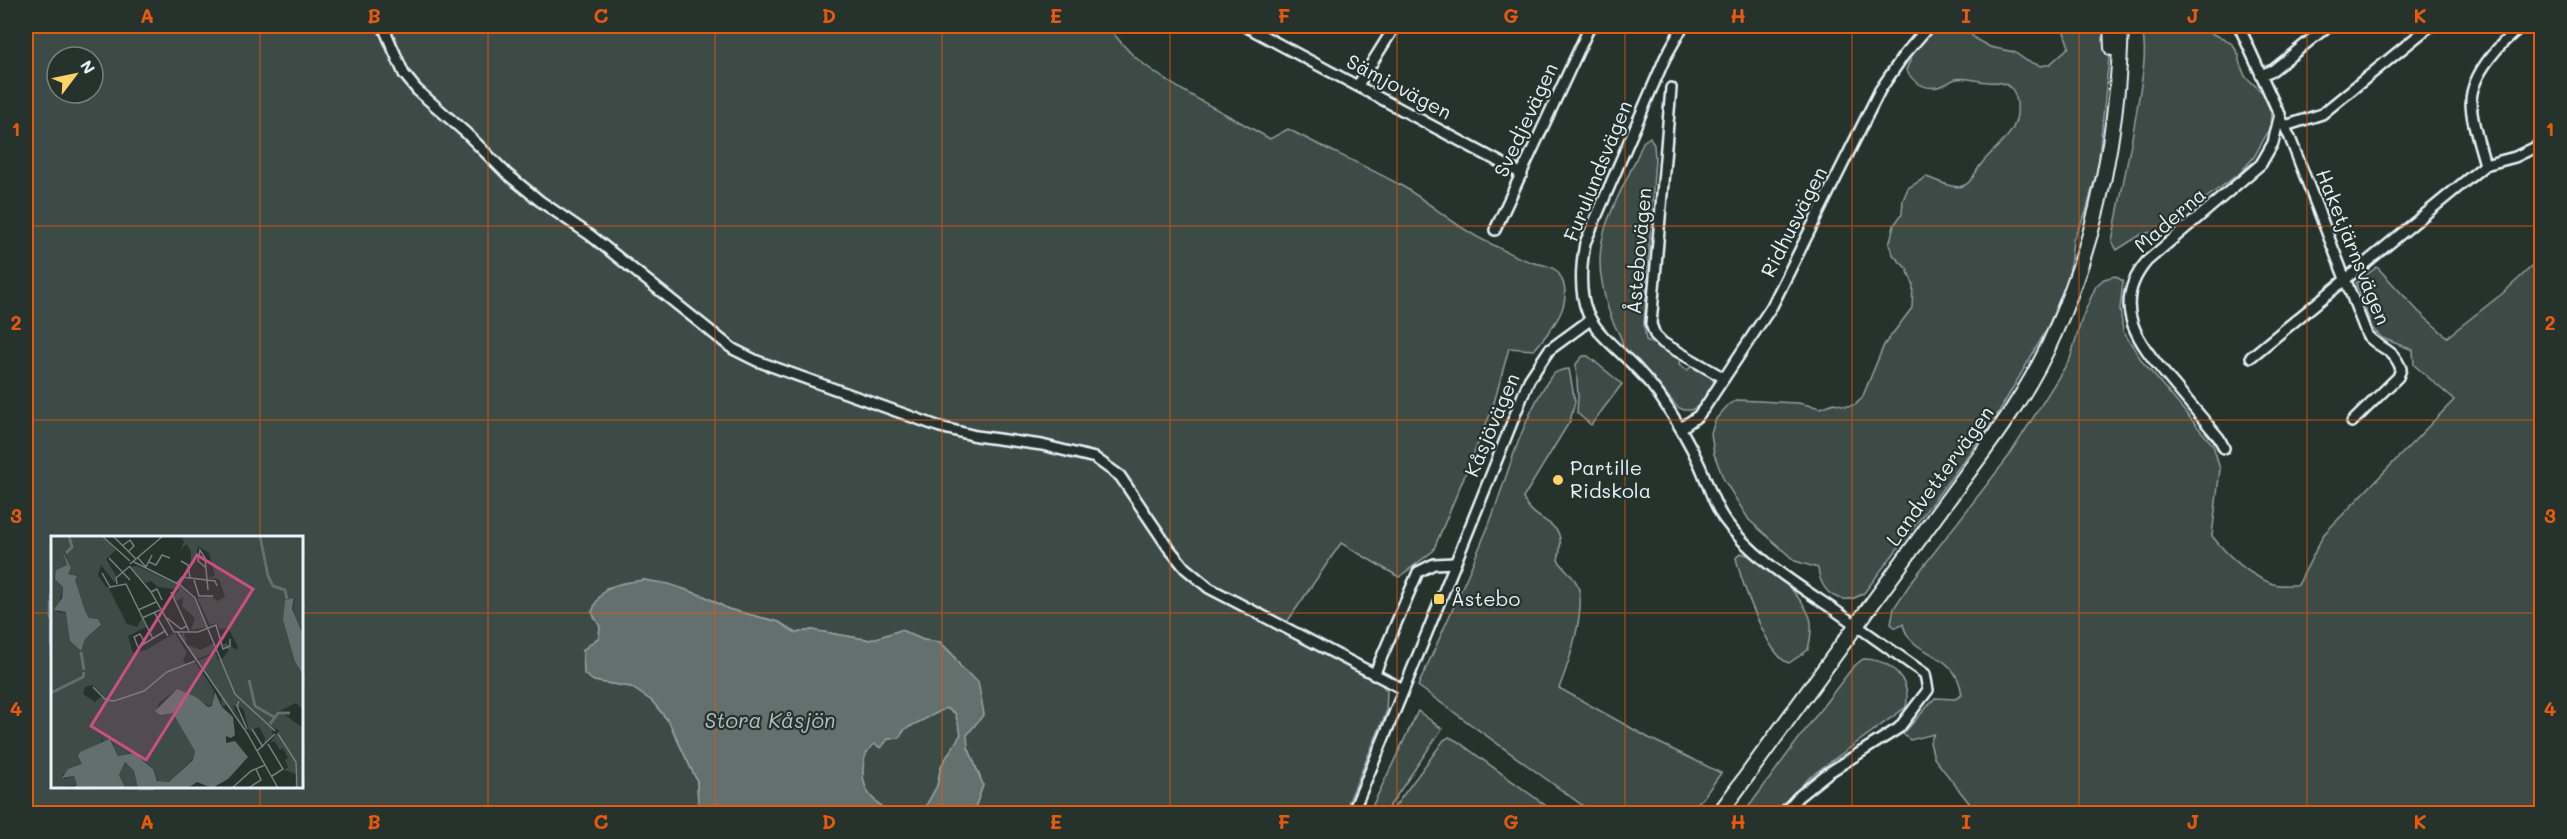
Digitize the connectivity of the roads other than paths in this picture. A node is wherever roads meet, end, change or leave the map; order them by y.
1 (383, 26) edge
2 (1245, 26) edge
3 (1395, 26) edge
4 (1590, 26) edge
5 (1683, 26) edge
6 (1929, 26) edge
7 (2111, 26) edge
8 (2121, 26) edge
9 (2239, 26) edge
10 (2328, 26) edge
11 (2430, 26) edge
12 (2522, 26) edge
13 (1261, 29) edge
14 (2261, 75) junction
15 (1358, 85) junction
16 (1671, 88) dead end
17 (2280, 114) junction
18 (2112, 122) junction
19 (2285, 126) junction
20 (2541, 144) edge
21 (2485, 165) junction
22 (1522, 174) junction
23 (1495, 230) dead end
24 (2347, 280) junction
25 (1590, 320) junction
26 (2251, 357) dead end
27 (1724, 378) junction
28 (2352, 422) dead end
29 (1681, 428) junction
30 (2224, 448) dead end
31 (1454, 563) junction
32 (1857, 625) junction
33 (1374, 675) junction
34 (1403, 689) junction
35 (1352, 813) edge
36 (1719, 813) edge
37 (1783, 813) edge

1 - 33 street
2 - 13 street, Sämjovägen
3 - 15 street
4 - 22 street, Svedjevägen
5 - 25 street, Furulundsvägen
6 - 27 street, Ridhusvägen
7 - 18 street, Landvettervägen
8 - 18 street, Landvettervägen
9 - 14 street, Haketjärnsvägen
10 - 14 street
11 - 19 street
12 - 21 street
13 - 15 street, Sämjovägen
14 - 17 street, Haketjärnsvägen
15 - 22 street, Sämjovägen
16 - 27 street, Åstebovägen
17 - 19 street, Haketjärnsvägen
17 - 30 street, Maderna
18 - 32 street, Landvettervägen
19 - 24 street, Haketjärnsvägen
20 - 21 street
21 - 24 street
22 - 23 street, Svedjevägen
24 - 26 street
24 - 28 street, Haketjärnsvägen
25 - 29 street, Furulundsvägen
25 - 31 street, Kåsjövägen
27 - 29 street, Ridhusvägen
29 - 32 street, Furulundsvägen
31 - 33 street
31 - 34 street, Kåsjövägen
32 - 36 street, Landvettervägen
32 - 37 street
33 - 34 street
34 - 35 street, Kåsjövägen

